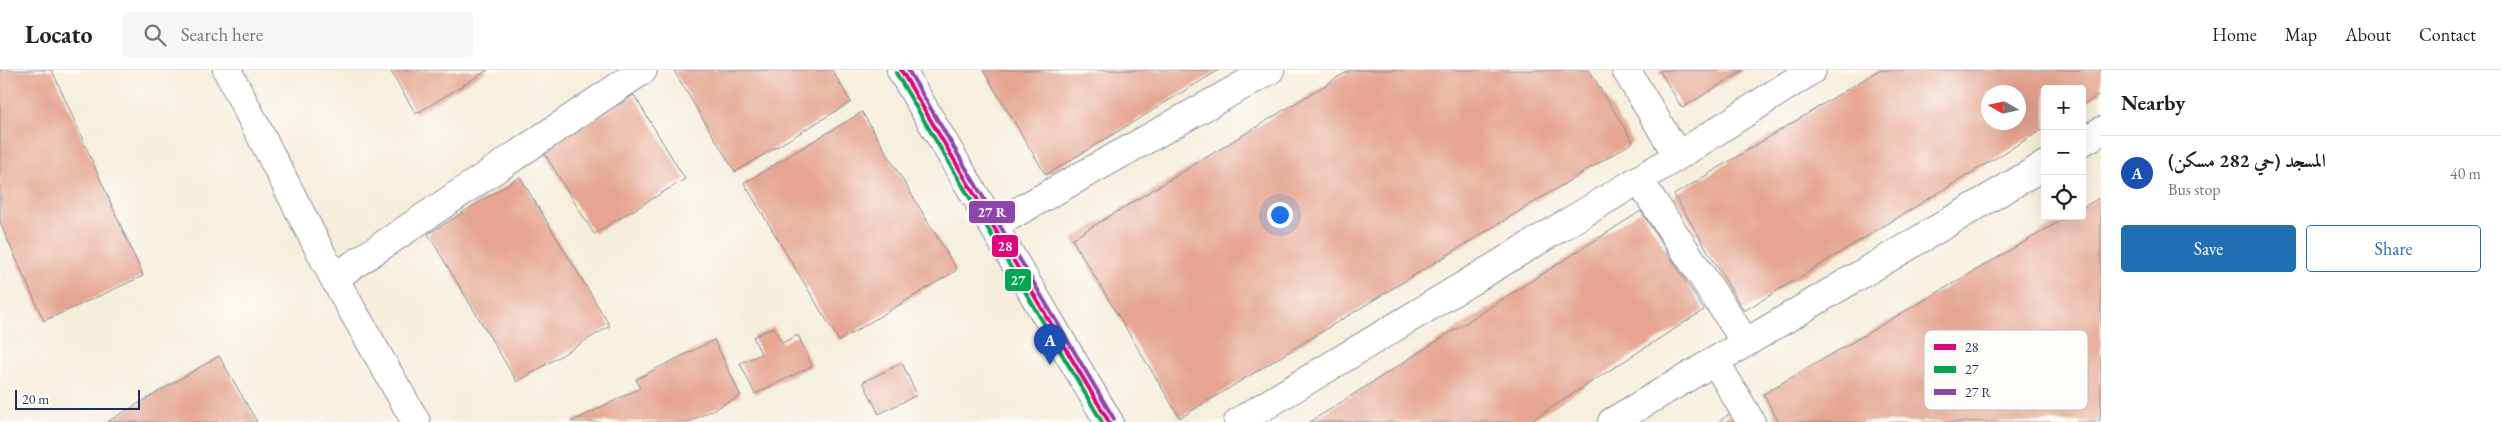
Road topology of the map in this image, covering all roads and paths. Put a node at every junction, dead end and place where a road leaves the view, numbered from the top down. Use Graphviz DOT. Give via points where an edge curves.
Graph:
graph roads {
  1 [pos="227,70"];
  2 [pos="901,70"];
  3 [pos="1270,70"];
  4 [pos="1626,70"];
  5 [pos="1812,70"];
  6 [pos="637,71"];
  7 [pos="2101,131"];
  8 [pos="2086,140"];
  9 [pos="1678,156"];
  10 [pos="2041,166"];
  11 [pos="1639,180"];
  12 [pos="994,225"];
  13 [pos="334,278"];
  14 [pos="1746,343"];
  15 [pos="1715,361"];
  16 [pos="416,422"];
  17 [pos="1109,422"];
  18 [pos="1238,422"];
  19 [pos="1612,422"];
  20 [pos="1751,422"];
  1 -- 13 [label="street"];
  2 -- 12 [label="street"];
  3 -- 12 [label="street"];
  4 -- 9 [label="street"];
  5 -- 9 [label="street"];
  6 -- 13 [label="street"];
  7 -- 8 [label="street"];
  9 -- 11 [label="street"];
  10 -- 14 [label="street"];
  11 -- 14 [label="street"];
  11 -- 18 [label="street"];
  12 -- 17 [label="street"];
  13 -- 16 [label="street"];
  14 -- 15 [label="street"];
  15 -- 19 [label="street"];
  15 -- 20 [label="street"];
}
